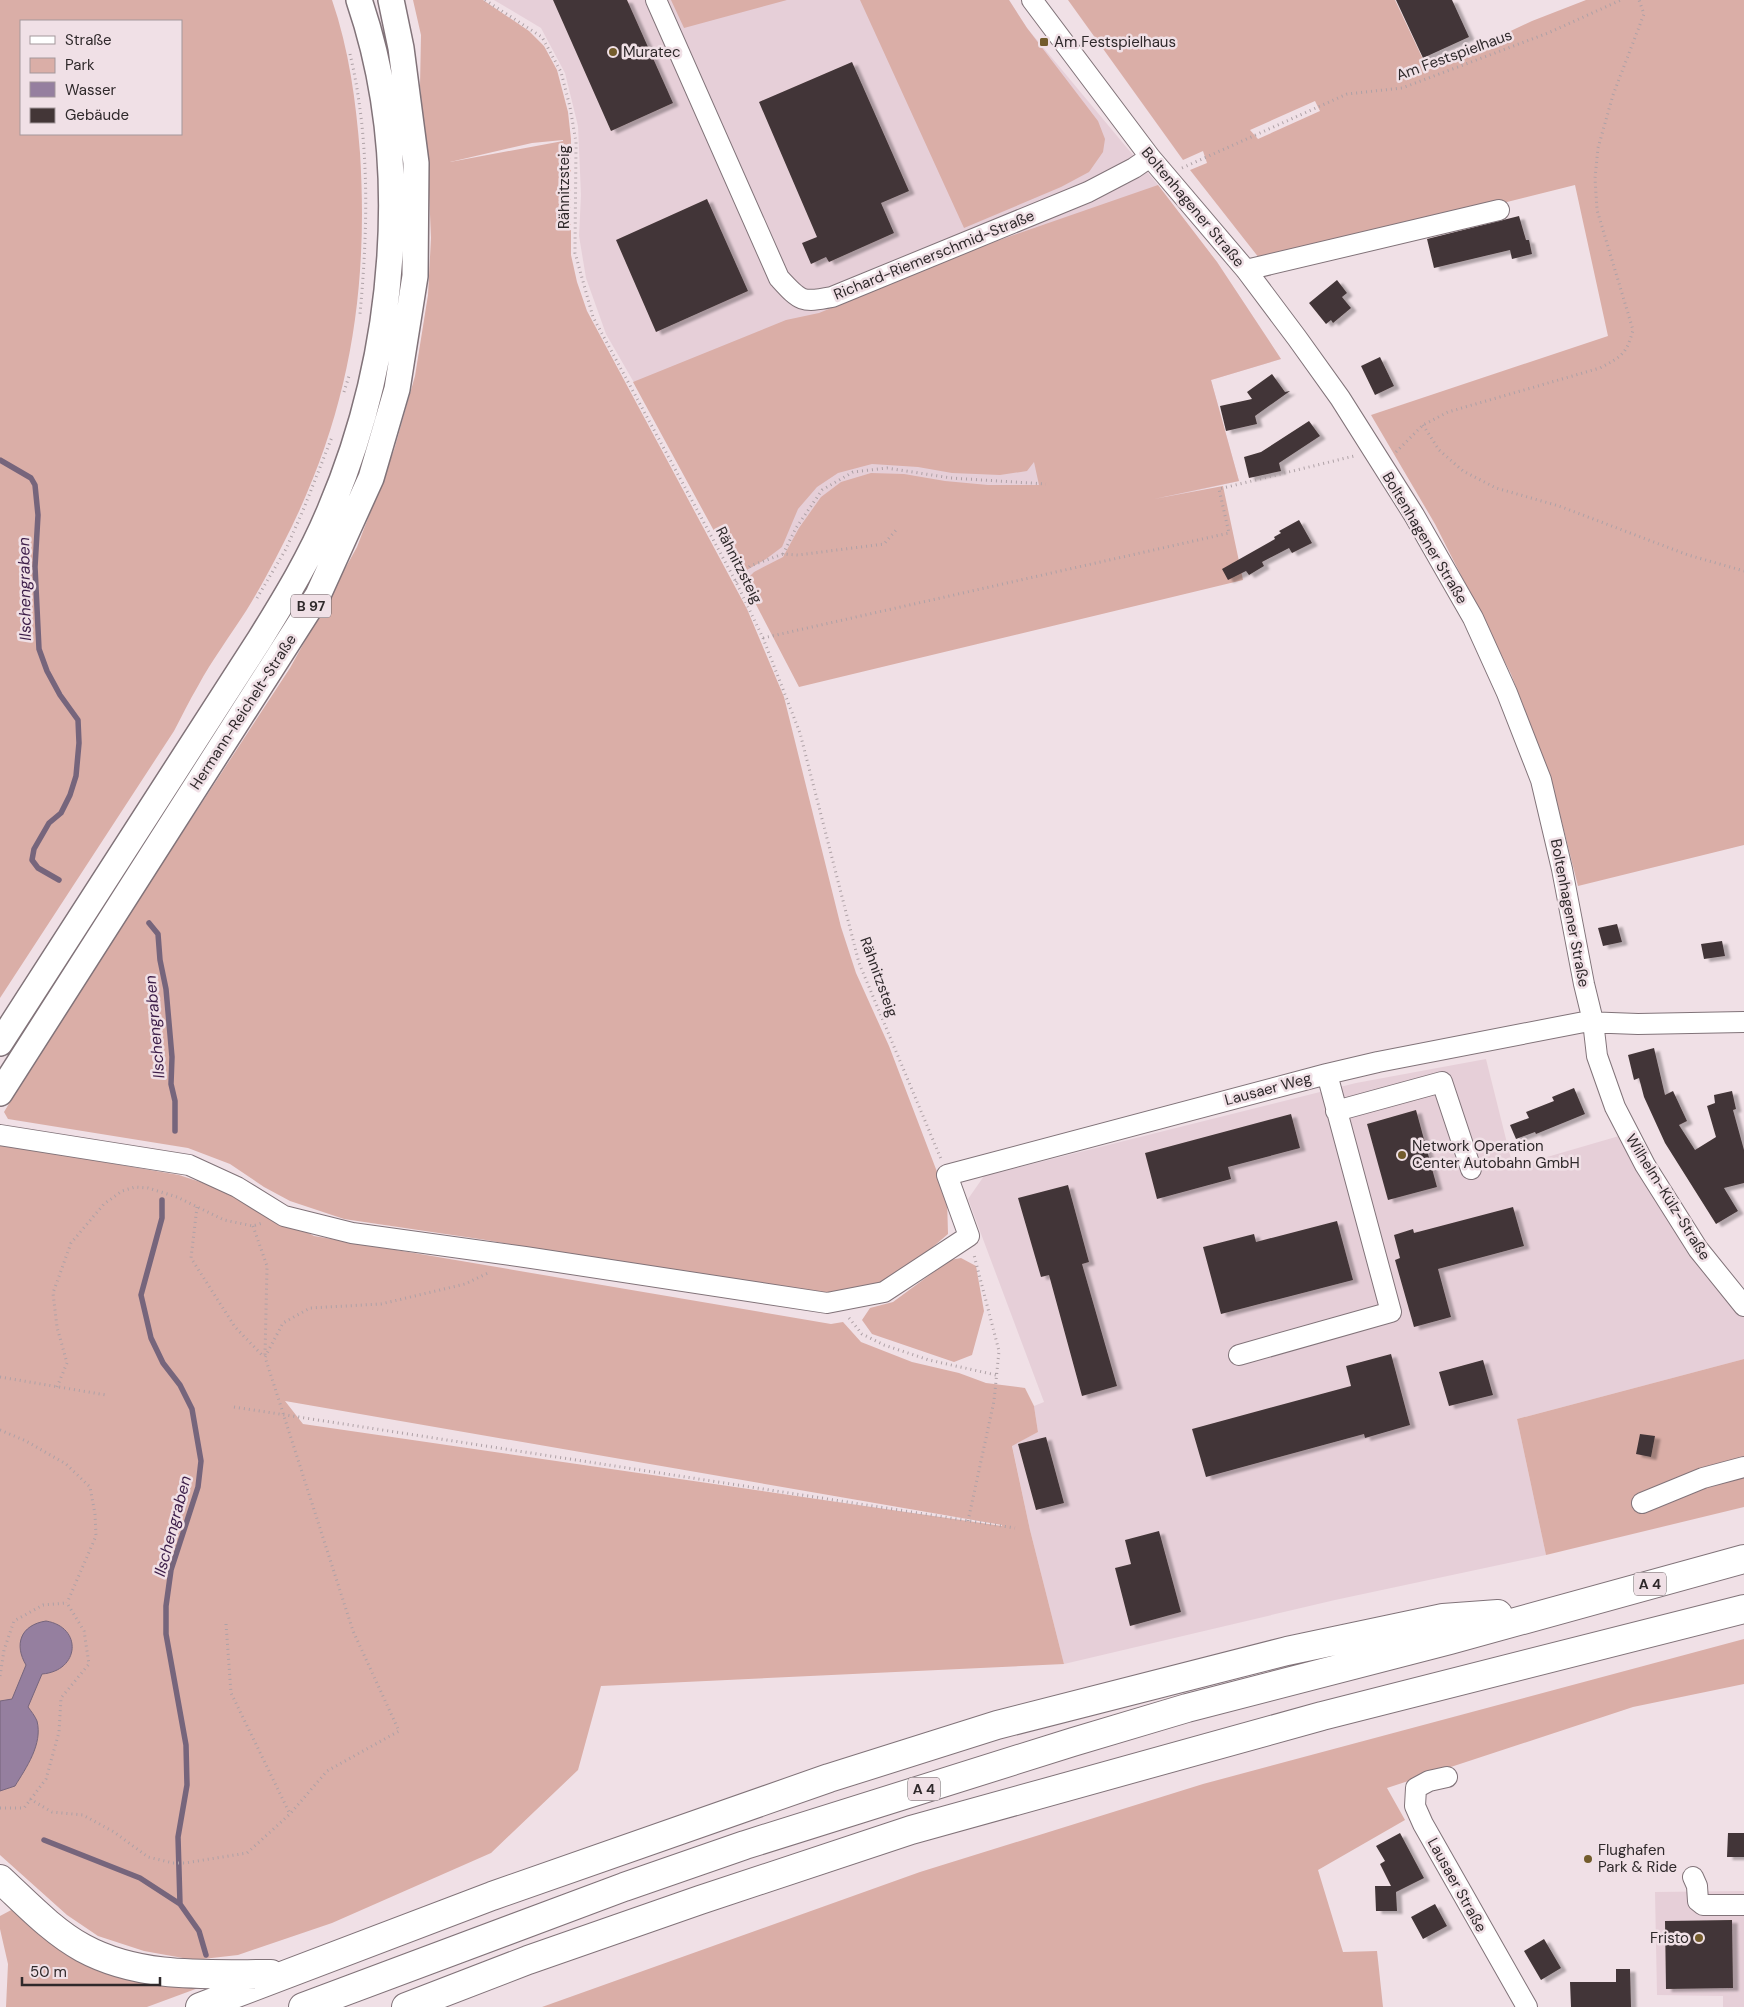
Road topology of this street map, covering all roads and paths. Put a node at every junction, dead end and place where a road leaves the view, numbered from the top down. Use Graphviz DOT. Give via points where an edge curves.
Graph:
graph roads {
  1 [pos="359,0"];
  2 [pos="391,0"];
  3 [pos="485,0"];
  4 [pos="656,0"];
  5 [pos="1032,0"];
  6 [pos="1621,0"];
  7 [pos="1639,0"];
  8 [pos="348,49"];
  9 [pos="1150,157"];
  10 [pos="1182,169"];
  11 [pos="1499,210"];
  12 [pos="1246,270"];
  13 [pos="360,319"];
  14 [pos="349,374"];
  15 [pos="344,393"];
  16 [pos="1423,425"];
  17 [pos="335,429"];
  18 [pos="1361,454"];
  19 [pos="1392,456"];
  20 [pos="1046,484"];
  21 [pos="896,530"];
  22 [pos="783,554"];
  23 [pos="1744,571"];
  24 [pos="736,582"];
  25 [pos="255,603"];
  26 [pos="763,638"];
  27 [pos="1593,1021"];
  28 [pos="1744,1022"];
  29 [pos="0,1043"];
  30 [pos="1326,1074"];
  31 [pos="0,1093"];
  32 [pos="1336,1111"];
  33 [pos="0,1135"];
  34 [pos="1471,1169"];
  35 [pos="947,1175"];
  36 [pos="197,1207"];
  37 [pos="969,1236"];
  38 [pos="491,1272"];
  39 [pos="840,1300"];
  40 [pos="1744,1306"];
  41 [pos="1239,1356"];
  42 [pos="264,1357"];
  43 [pos="996,1375"];
  44 [pos="0,1377"];
  45 [pos="57,1387"];
  46 [pos="106,1395"];
  47 [pos="234,1407"];
  48 [pos="283,1414"];
  49 [pos="0,1430"];
  50 [pos="1744,1467"];
  51 [pos="1642,1503"];
  52 [pos="968,1520"];
  53 [pos="1015,1528"];
  54 [pos="1744,1559"];
  55 [pos="67,1603"];
  56 [pos="1557,1609"];
  57 [pos="1744,1609"];
  58 [pos="226,1624"];
  59 [pos="0,1676"];
  60 [pos="1447,1777"];
  61 [pos="30,1799"];
  62 [pos="0,1808"];
  63 [pos="290,1814"];
  64 [pos="1693,1877"];
  65 [pos="0,1879"];
  66 [pos="1744,1905"];
  67 [pos="284,1974"];
  68 [pos="200,2007"];
  69 [pos="303,2007"];
  70 [pos="406,2007"];
  71 [pos="1527,2007"];
  1 -- 29 [label="main road, Hermann-Reichelt-Straße / B 97" via="375,55 385,113 391,221 381,335 363,417 346,468 296,581"];
  2 -- 31 [label="main road, Hermann-Reichelt-Straße / B 97" via="401,48 416,163 415,276 397,389 371,478 318,595"];
  3 -- 24 [label="path, Rähnitzsteig" via="542,37 561,72 576,142 575,253 593,317"];
  4 -- 9 [label="street, Richard-Riemerschmid-Straße" via="779,278 796,298 813,301 832,297 1088,192"];
  5 -- 9 [label="street, Boltenhagener Straße"];
  6 -- 10 [label="path, Am Festspielhaus" via="1548,33 1402,88 1347,94"];
  7 -- 16 [label="path" via="1644,14 1613,95 1598,148 1595,178 1597,210 1633,330 1628,347 1618,358 1600,368 1448,412"];
  8 -- 13 [label="path" via="360,108 366,206"];
  9 -- 12 [label="street, Boltenhagener Straße"];
  11 -- 12 [label="street"];
  12 -- 27 [label="street, Boltenhagener Straße" via="1340,398 1414,515 1473,618 1541,780"];
  14 -- 15 [label="path"];
  16 -- 19 [label="path"];
  16 -- 23 [label="path" via="1439,450 1463,471 1496,488 1559,506 1688,555"];
  17 -- 25 [label="path" via="293,533"];
  18 -- 26 [label="path" via="1219,489 1229,533"];
  20 -- 22 [label="path" via="951,478 887,468 853,472 822,490"];
  21 -- 22 [label="path" via="884,544"];
  22 -- 24 [label="path" via="750,566"];
  24 -- 26 [label="path, Rähnitzsteig"];
  26 -- 35 [label="path, Rähnitzsteig" via="800,733 859,963"];
  27 -- 28 [label="street" via="1638,1024"];
  27 -- 30 [label="street, Lausaer Weg"];
  27 -- 40 [label="street, Wilhelm-Külz-Straße" via="1597,1056 1630,1138 1698,1249"];
  30 -- 32 [label="street"];
  30 -- 35 [label="street, Lausaer Weg"];
  32 -- 34 [label="street" via="1442,1082"];
  32 -- 41 [label="street" via="1391,1312"];
  33 -- 39 [label="street" via="189,1165 237,1187 284,1216 352,1233 827,1303"];
  35 -- 37 [label="street"];
  36 -- 42 [label="path" via="192,1258 235,1326"];
  36 -- 42 [label="path" via="224,1220 253,1226 267,1266"];
  36 -- 45 [label="path" via="177,1197 135,1187 122,1191 104,1204 71,1243 53,1293 57,1327 67,1363"];
  37 -- 39 [label="street" via="884,1292"];
  37 -- 43 [label="path" via="999,1351"];
  38 -- 42 [label="path" via="465,1284 381,1304 310,1308 283,1323"];
  39 -- 43 [label="path" via="843,1311 862,1334 884,1345 928,1360"];
  42 -- 48 [label="path"];
  43 -- 52 [label="path" via="994,1401"];
  44 -- 45 [label="path"];
  45 -- 46 [label="path"];
  47 -- 48 [label="path"];
  48 -- 52 [label="path"];
  48 -- 63 [label="path" via="353,1630 399,1731 327,1771"];
  49 -- 55 [label="path" via="66,1464 90,1487 96,1536"];
  50 -- 51 [label="street" via="1702,1478"];
  52 -- 53 [label="path"];
  54 -- 56 [label="highway, A 4"];
  55 -- 59 [label="path" via="43,1605 14,1621 4,1650"];
  55 -- 61 [label="path" via="84,1631 89,1664 61,1698 59,1732 46,1779"];
  56 -- 67 [label="highway" via="1443,1618 1287,1651 997,1725 829,1778 613,1853"];
  56 -- 69 [label="highway, A 4" via="1168,1714 745,1845"];
  57 -- 70 [label="highway, A 4" via="1322,1716 911,1830 528,1960"];
  58 -- 63 [label="path" via="231,1693"];
  60 -- 71 [label="street, Lausaer Straße" via="1416,1788 1415,1806"];
  61 -- 62 [label="path" via="24,1808"];
  61 -- 63 [label="path" via="52,1812 83,1815 114,1832 148,1857 173,1863 247,1853"];
  64 -- 66 [label="street" via="1698,1901 1703,1905"];
  65 -- 67 [label="highway" via="66,1937 83,1948 125,1965 168,1973"];
  67 -- 68 [label="highway"];
}
